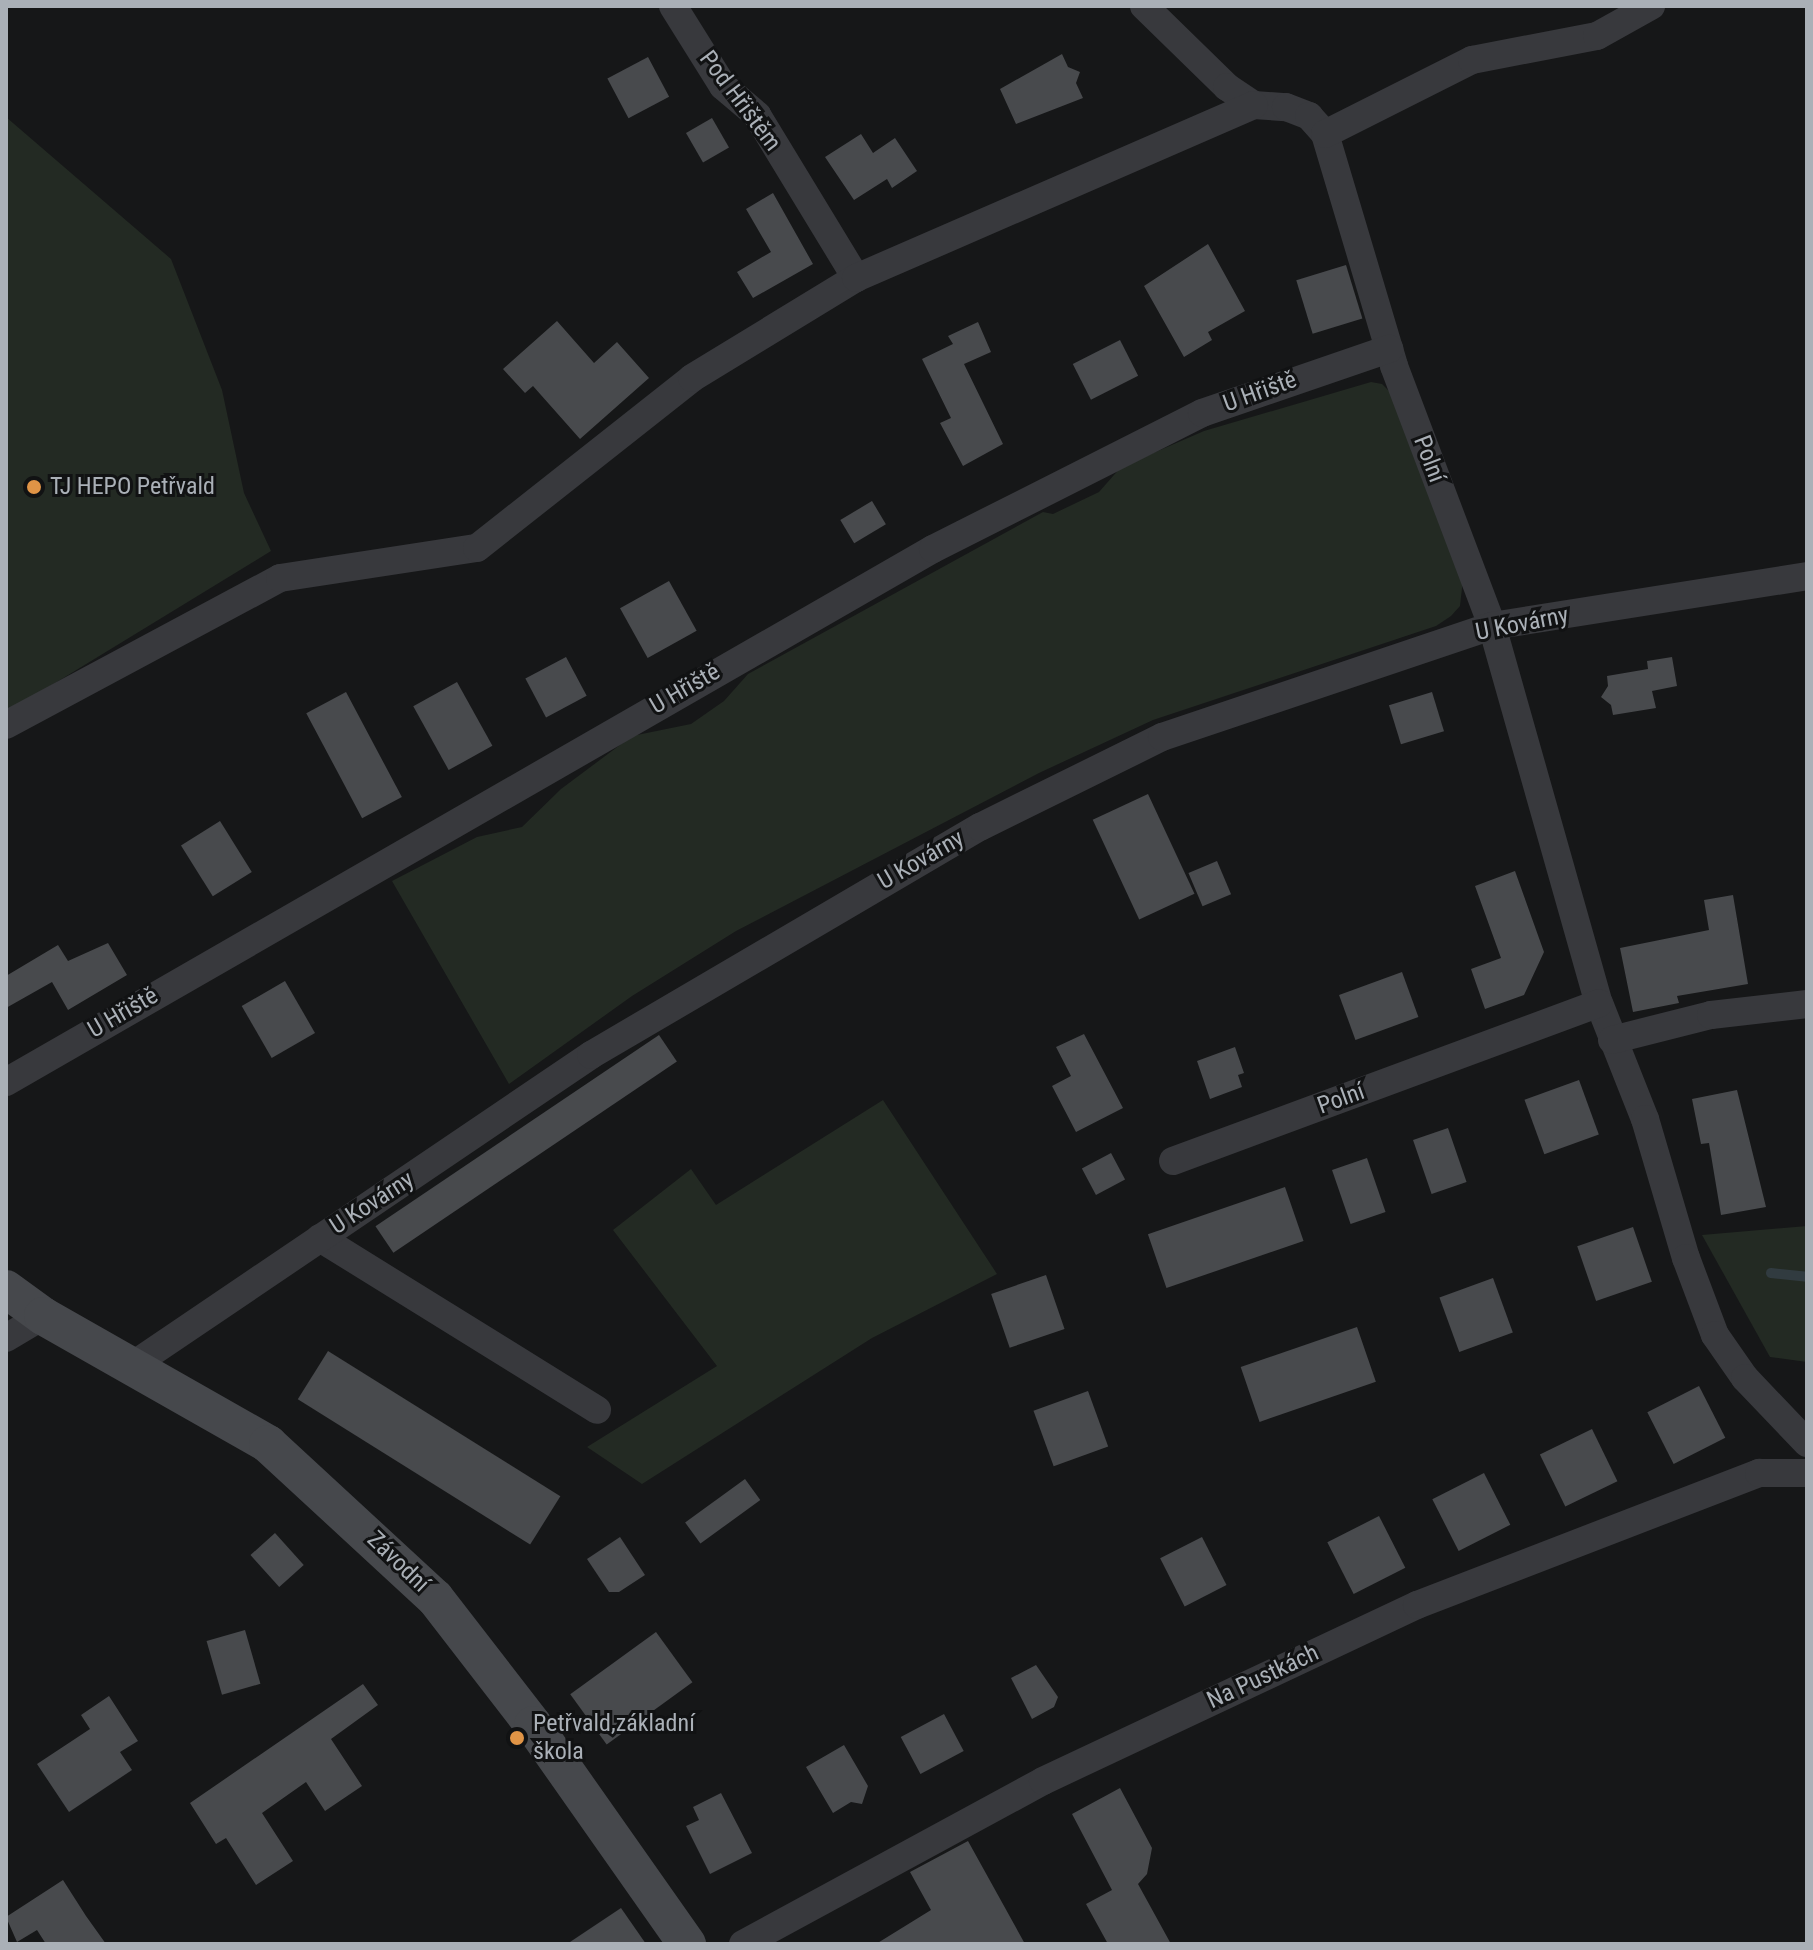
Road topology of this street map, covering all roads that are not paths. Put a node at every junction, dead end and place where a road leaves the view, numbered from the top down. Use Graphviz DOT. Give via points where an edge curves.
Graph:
graph roads {
  1 [pos="673,6"];
  2 [pos="1144,6"];
  3 [pos="1651,6"];
  4 [pos="1254,105"];
  5 [pos="1325,134"];
  6 [pos="856,278"];
  7 [pos="1389,349"];
  8 [pos="1807,576"];
  9 [pos="1492,626"];
  10 [pos="6,725"];
  11 [pos="1599,1003"];
  12 [pos="1807,1004"];
  13 [pos="1612,1040"];
  14 [pos="6,1082"];
  15 [pos="1173,1161"];
  16 [pos="320,1238"];
  17 [pos="6,1289"];
  18 [pos="43,1316"];
  19 [pos="6,1338"];
  20 [pos="133,1365"];
  21 [pos="597,1410"];
  22 [pos="1799,1437"];
  23 [pos="1759,1473"];
  24 [pos="1807,1473"];
  25 [pos="687,1944"];
  26 [pos="743,1944"];
  1 -- 6 [label="street, Pod Hřištěm" via="723,86 757,115"];
  2 -- 4 [label="street" via="1195,61"];
  3 -- 5 [label="street" via="1597,36 1472,60"];
  4 -- 5 [label="street" via="1286,107 1309,116"];
  4 -- 6 [label="street"];
  5 -- 7 [label="street, Polní"];
  6 -- 10 [label="street" via="692,378 477,548 280,578"];
  7 -- 9 [label="street, Polní"];
  7 -- 14 [label="street, U Hřiště" via="1202,413 933,549"];
  8 -- 9 [label="street, U Kovárny"];
  9 -- 11 [label="street, Polní"];
  9 -- 16 [label="street, U Kovárny" via="1162,737 980,827 682,1000"];
  11 -- 13 [label="street, Polní"];
  11 -- 15 [label="street, Polní"];
  12 -- 13 [label="street" via="1711,1015"];
  13 -- 22 [label="street, Polní" via="1645,1119 1715,1335"];
  16 -- 20 [label="street, U Kovárny"];
  16 -- 21 [label="street"];
  17 -- 18 [label="street, Závodní"];
  18 -- 19 [label="street"];
  18 -- 20 [label="street, Závodní"];
  20 -- 25 [label="street, Závodní" via="268,1444 435,1598 533,1725"];
  22 -- 23 [label="street, Polní"];
  23 -- 24 [label="street, Na Pustkách"];
  23 -- 26 [label="street, Na Pustkách" via="1417,1605 1043,1781"];
}
